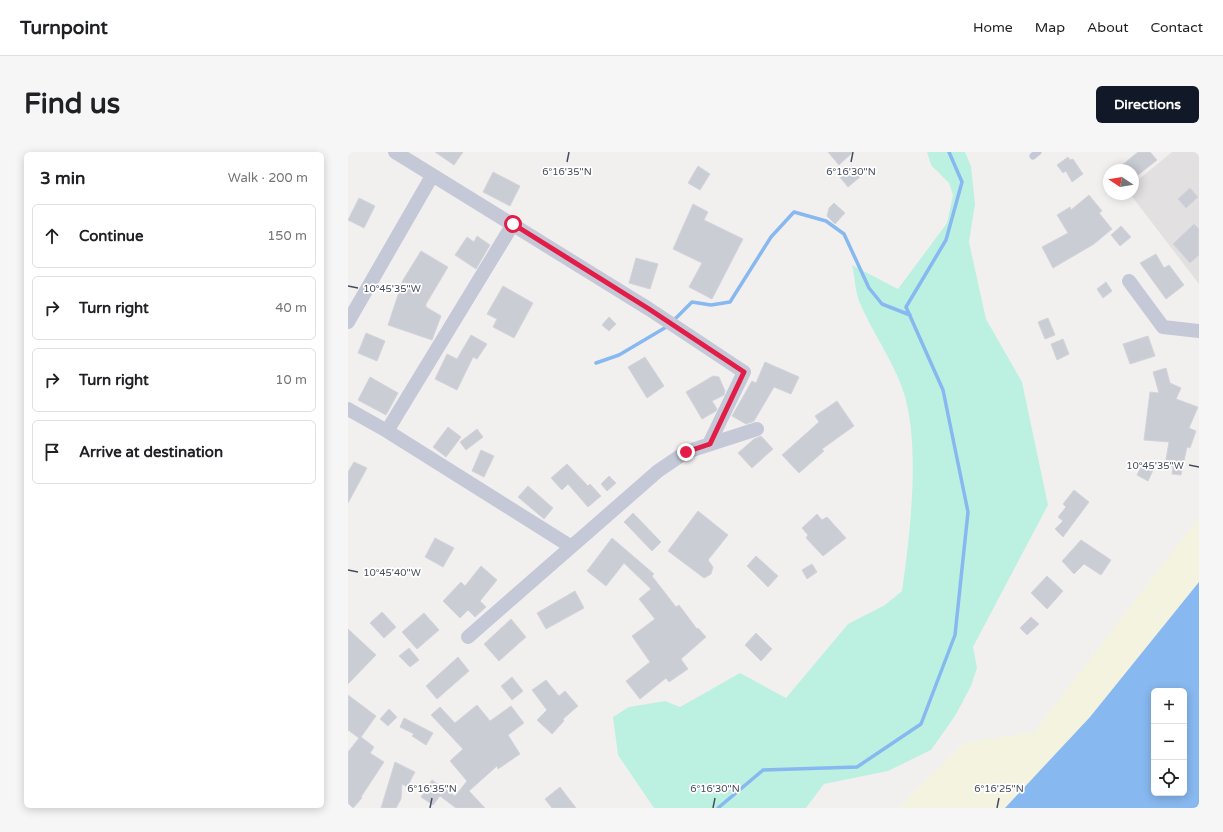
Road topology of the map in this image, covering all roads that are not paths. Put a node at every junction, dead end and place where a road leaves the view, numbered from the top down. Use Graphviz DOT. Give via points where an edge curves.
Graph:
graph roads {
  1 [pos="395,152"];
  2 [pos="432,176"];
  3 [pos="513,224"];
  4 [pos="1129,281"];
  5 [pos="348,322"];
  6 [pos="1199,331"];
  7 [pos="348,409"];
  8 [pos="757,429"];
  9 [pos="388,431"];
  10 [pos="710,444"];
  11 [pos="570,546"];
  12 [pos="468,637"];
  1 -- 2 [label="street"];
  2 -- 3 [label="street"];
  2 -- 5 [label="street"];
  3 -- 9 [label="street"];
  3 -- 10 [label="street" via="744,372"];
  4 -- 6 [label="street" via="1163,327"];
  7 -- 9 [label="street"];
  8 -- 10 [label="street"];
  9 -- 11 [label="street"];
  10 -- 11 [label="street" via="686,452 658,471"];
  11 -- 12 [label="street"];
}
